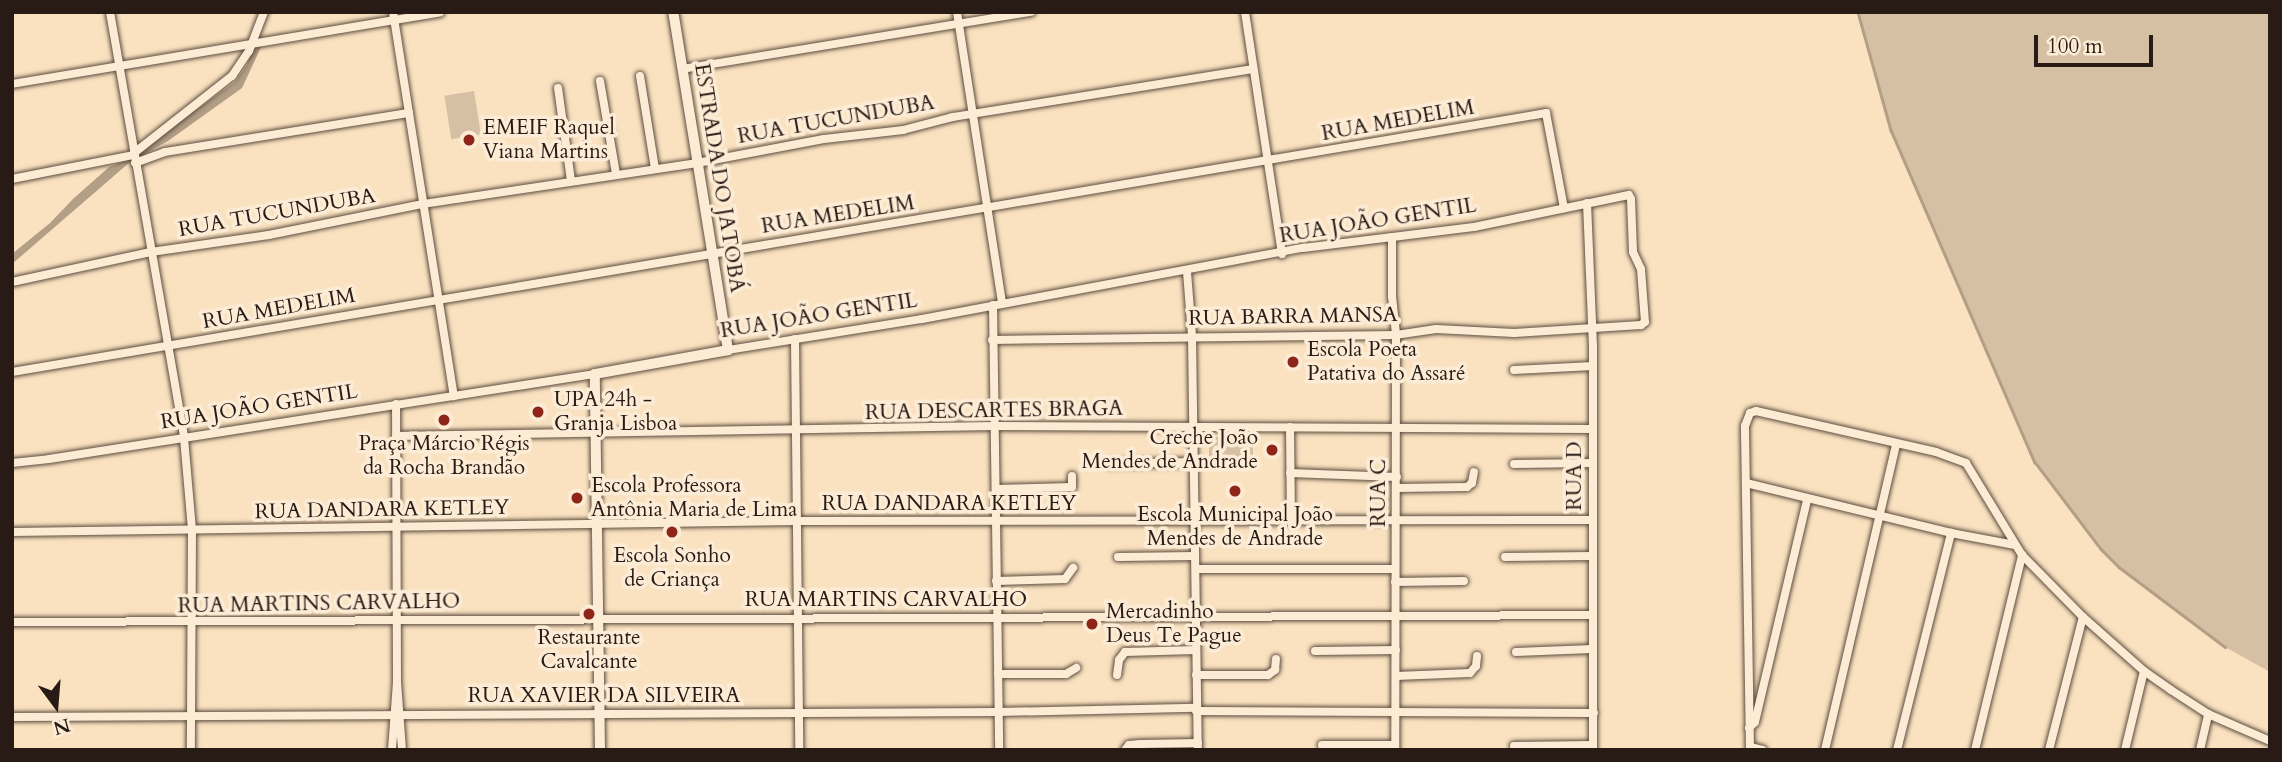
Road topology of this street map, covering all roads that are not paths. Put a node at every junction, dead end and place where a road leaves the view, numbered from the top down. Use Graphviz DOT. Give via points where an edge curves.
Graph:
graph roads {
  1 [pos="110,12"];
  2 [pos="264,12"];
  3 [pos="440,12"];
  4 [pos="673,12"];
  5 [pos="957,12"];
  6 [pos="1031,12"];
  7 [pos="1245,12"];
  8 [pos="394,16"];
  9 [pos="959,25"];
  10 [pos="251,44"];
  11 [pos="118,66"];
  12 [pos="682,69"];
  13 [pos="1252,69"];
  14 [pos="640,76"];
  15 [pos="600,81"];
  16 [pos="12,84"];
  17 [pos="558,88"];
  18 [pos="409,113"];
  19 [pos="973,115"];
  20 [pos="134,157"];
  21 [pos="1267,162"];
  22 [pos="697,163"];
  23 [pos="655,169"];
  24 [pos="616,174"];
  25 [pos="12,179"];
  26 [pos="571,180"];
  27 [pos="1629,195"];
  28 [pos="1587,203"];
  29 [pos="424,204"];
  30 [pos="989,208"];
  31 [pos="1564,208"];
  32 [pos="1392,237"];
  33 [pos="152,252"];
  34 [pos="712,254"];
  35 [pos="1282,254"];
  36 [pos="1187,272"];
  37 [pos="12,282"];
  38 [pos="439,299"];
  39 [pos="997,305"];
  40 [pos="1592,329"];
  41 [pos="1396,335"];
  42 [pos="1192,336"];
  43 [pos="795,339"];
  44 [pos="992,340"];
  45 [pos="168,346"];
  46 [pos="728,350"];
  47 [pos="1593,366"];
  48 [pos="1514,370"];
  49 [pos="12,372"];
  50 [pos="595,374"];
  51 [pos="454,396"];
  52 [pos="396,404"];
  53 [pos="995,426"];
  54 [pos="1193,427"];
  55 [pos="1290,427"];
  56 [pos="1396,428"];
  57 [pos="1592,429"];
  58 [pos="597,432"];
  59 [pos="797,432"];
  60 [pos="396,436"];
  61 [pos="184,438"];
  62 [pos="1896,445"];
  63 [pos="1194,462"];
  64 [pos="12,463"];
  65 [pos="1592,463"];
  66 [pos="1110,464"];
  67 [pos="1514,464"];
  68 [pos="1474,472"];
  69 [pos="1290,473"];
  70 [pos="1072,476"];
  71 [pos="1397,477"];
  72 [pos="1746,483"];
  73 [pos="1397,488"];
  74 [pos="996,489"];
  75 [pos="1807,500"];
  76 [pos="1881,516"];
  77 [pos="1592,520"];
  78 [pos="1195,521"];
  79 [pos="797,522"];
  80 [pos="1291,522"];
  81 [pos="1397,522"];
  82 [pos="996,523"];
  83 [pos="599,524"];
  84 [pos="397,528"];
  85 [pos="192,529"];
  86 [pos="12,532"];
  87 [pos="1951,533"];
  88 [pos="2015,545"];
  89 [pos="2022,555"];
  90 [pos="1195,556"];
  91 [pos="1505,556"];
  92 [pos="1592,556"];
  93 [pos="1118,557"];
  94 [pos="1073,568"];
  95 [pos="1196,569"];
  96 [pos="1395,569"];
  97 [pos="996,581"];
  98 [pos="1464,581"];
  99 [pos="1395,582"];
  100 [pos="1195,615"];
  101 [pos="1592,615"];
  102 [pos="1395,617"];
  103 [pos="2083,617"];
  104 [pos="598,618"];
  105 [pos="797,618"];
  106 [pos="996,618"];
  107 [pos="396,621"];
  108 [pos="12,622"];
  109 [pos="191,623"];
  110 [pos="1592,649"];
  111 [pos="1196,650"];
  112 [pos="1396,650"];
  113 [pos="1315,651"];
  114 [pos="1516,652"];
  115 [pos="1477,656"];
  116 [pos="1276,659"];
  117 [pos="1076,668"];
  118 [pos="2144,671"];
  119 [pos="998,674"];
  120 [pos="1117,675"];
  121 [pos="1196,676"];
  122 [pos="1396,676"];
  123 [pos="1196,709"];
  124 [pos="799,712"];
  125 [pos="998,712"];
  126 [pos="1396,712"];
  127 [pos="1594,713"];
  128 [pos="600,714"];
  129 [pos="2208,714"];
  130 [pos="397,715"];
  131 [pos="12,717"];
  132 [pos="190,717"];
  133 [pos="1749,728"];
  134 [pos="2270,741"];
  135 [pos="1322,745"];
  136 [pos="1514,746"];
  137 [pos="1198,747"];
  138 [pos="1395,747"];
  139 [pos="1593,747"];
  140 [pos="1750,748"];
  141 [pos="191,750"];
  142 [pos="392,750"];
  143 [pos="402,750"];
  144 [pos="600,750"];
  145 [pos="799,750"];
  146 [pos="999,750"];
  147 [pos="1125,750"];
  148 [pos="1763,750"];
  149 [pos="1825,750"];
  150 [pos="1897,750"];
  151 [pos="1975,750"];
  152 [pos="2049,750"];
  153 [pos="2125,750"];
  154 [pos="2200,750"];
  1 -- 11 [label="street"];
  2 -- 10 [label="street"];
  3 -- 8 [label="street"];
  4 -- 12 [label="street, ESTRADA DO JATOBÁ"];
  5 -- 9 [label="street"];
  6 -- 9 [label="street"];
  7 -- 13 [label="street"];
  8 -- 10 [label="street"];
  8 -- 18 [label="street"];
  9 -- 12 [label="street"];
  9 -- 19 [label="street"];
  10 -- 11 [label="street"];
  10 -- 20 [label="street" via="223,84"];
  11 -- 16 [label="street"];
  11 -- 20 [label="street"];
  12 -- 22 [label="street, ESTRADA DO JATOBÁ"];
  13 -- 19 [label="street, RUA TUCUNDUBA"];
  13 -- 21 [label="street"];
  14 -- 23 [label="street"];
  15 -- 24 [label="street"];
  17 -- 26 [label="street"];
  18 -- 20 [label="street"];
  18 -- 29 [label="street"];
  19 -- 22 [label="street, RUA TUCUNDUBA"];
  19 -- 30 [label="street"];
  20 -- 25 [label="street"];
  20 -- 33 [label="street"];
  21 -- 30 [label="street, RUA MEDELIM"];
  21 -- 31 [label="street, RUA MEDELIM" via="1546,113"];
  21 -- 35 [label="street"];
  22 -- 23 [label="street, RUA TUCUNDUBA"];
  22 -- 34 [label="street, ESTRADA DO JATOBÁ"];
  23 -- 24 [label="street, RUA TUCUNDUBA"];
  24 -- 26 [label="street, RUA TUCUNDUBA"];
  26 -- 29 [label="street, RUA TUCUNDUBA"];
  27 -- 28 [label="street, RUA JOÃO GENTIL"];
  27 -- 40 [label="street, RUA BARRA MANSA" via="1645,322"];
  28 -- 31 [label="street, RUA JOÃO GENTIL"];
  28 -- 40 [label="street, RUA D"];
  29 -- 33 [label="street, RUA TUCUNDUBA" via="269,235"];
  29 -- 38 [label="street"];
  30 -- 34 [label="street, RUA MEDELIM"];
  30 -- 39 [label="street"];
  31 -- 32 [label="street, RUA JOÃO GENTIL" via="1474,227"];
  32 -- 35 [label="street, RUA JOÃO GENTIL"];
  32 -- 41 [label="street, RUA C"];
  33 -- 37 [label="street, RUA TUCUNDUBA"];
  33 -- 45 [label="street"];
  34 -- 38 [label="street, RUA MEDELIM"];
  34 -- 46 [label="street, ESTRADA DO JATOBÁ"];
  35 -- 36 [label="street, RUA JOÃO GENTIL"];
  36 -- 39 [label="street, RUA JOÃO GENTIL"];
  36 -- 42 [label="street"];
  38 -- 45 [label="street, RUA MEDELIM"];
  38 -- 51 [label="street"];
  39 -- 43 [label="street, RUA JOÃO GENTIL"];
  39 -- 44 [label="street"];
  40 -- 41 [label="street, RUA BARRA MANSA" via="1514,333 1436,329"];
  40 -- 47 [label="street, RUA D"];
  41 -- 42 [label="street, RUA BARRA MANSA"];
  41 -- 56 [label="street, RUA C"];
  42 -- 44 [label="street, RUA BARRA MANSA"];
  42 -- 54 [label="street"];
  43 -- 46 [label="street, RUA JOÃO GENTIL"];
  43 -- 59 [label="street"];
  44 -- 53 [label="street"];
  45 -- 49 [label="street, RUA MEDELIM"];
  45 -- 61 [label="street"];
  46 -- 50 [label="street, RUA JOÃO GENTIL"];
  47 -- 48 [label="street"];
  47 -- 57 [label="street, RUA D"];
  50 -- 51 [label="street, RUA JOÃO GENTIL"];
  50 -- 58 [label="street"];
  51 -- 52 [label="street, RUA JOÃO GENTIL"];
  52 -- 60 [label="street"];
  52 -- 61 [label="street, RUA JOÃO GENTIL"];
  53 -- 54 [label="street, RUA DESCARTES BRAGA"];
  53 -- 59 [label="street, RUA DESCARTES BRAGA"];
  53 -- 74 [label="street"];
  54 -- 55 [label="street, RUA DESCARTES BRAGA"];
  54 -- 63 [label="street"];
  55 -- 56 [label="street, RUA DESCARTES BRAGA"];
  55 -- 69 [label="street"];
  56 -- 57 [label="street, RUA DESCARTES BRAGA"];
  56 -- 71 [label="street, RUA C"];
  57 -- 65 [label="street, RUA D"];
  58 -- 59 [label="street, RUA DESCARTES BRAGA"];
  58 -- 60 [label="street, RUA DESCARTES BRAGA"];
  58 -- 83 [label="street"];
  59 -- 79 [label="street"];
  60 -- 84 [label="street"];
  61 -- 64 [label="street, RUA JOÃO GENTIL"];
  61 -- 85 [label="street"];
  62 -- 72 [label="street" via="1756,411 1750,413 1745,426"];
  62 -- 76 [label="street"];
  62 -- 88 [label="street" via="1966,463"];
  63 -- 66 [label="street"];
  63 -- 78 [label="street"];
  65 -- 67 [label="street"];
  65 -- 77 [label="street, RUA D"];
  68 -- 73 [label="street" via="1467,487"];
  69 -- 71 [label="street"];
  69 -- 80 [label="street"];
  70 -- 74 [label="street" via="1072,487"];
  71 -- 73 [label="street, RUA C"];
  72 -- 75 [label="street"];
  72 -- 133 [label="street"];
  73 -- 81 [label="street, RUA C"];
  74 -- 82 [label="street"];
  75 -- 76 [label="street"];
  75 -- 133 [label="street" via="1755,722"];
  76 -- 87 [label="street"];
  76 -- 149 [label="street"];
  77 -- 81 [label="street, RUA DANDARA KETLEY"];
  77 -- 92 [label="street, RUA D"];
  78 -- 80 [label="street, RUA DANDARA KETLEY"];
  78 -- 82 [label="street, RUA DANDARA KETLEY"];
  78 -- 90 [label="street"];
  79 -- 82 [label="street, RUA DANDARA KETLEY"];
  79 -- 83 [label="street, RUA DANDARA KETLEY"];
  79 -- 105 [label="street"];
  80 -- 81 [label="street, RUA DANDARA KETLEY"];
  81 -- 96 [label="street, RUA C"];
  82 -- 97 [label="street"];
  83 -- 84 [label="street, RUA DANDARA KETLEY"];
  83 -- 104 [label="street"];
  84 -- 85 [label="street, RUA DANDARA KETLEY"];
  84 -- 107 [label="street"];
  85 -- 86 [label="street, RUA DANDARA KETLEY"];
  85 -- 109 [label="street"];
  87 -- 88 [label="street"];
  87 -- 150 [label="street"];
  88 -- 89 [label="street"];
  89 -- 103 [label="street"];
  89 -- 151 [label="street"];
  90 -- 93 [label="street"];
  90 -- 95 [label="street"];
  91 -- 92 [label="street"];
  92 -- 101 [label="street, RUA D"];
  94 -- 97 [label="street" via="1065,579"];
  95 -- 96 [label="street"];
  95 -- 100 [label="street"];
  96 -- 99 [label="street, RUA C"];
  97 -- 106 [label="street"];
  98 -- 99 [label="street"];
  99 -- 102 [label="street, RUA C"];
  100 -- 102 [label="street, RUA MARTINS CARVALHO"];
  100 -- 106 [label="street, RUA MARTINS CARVALHO"];
  100 -- 111 [label="street"];
  101 -- 102 [label="street, RUA MARTINS CARVALHO"];
  101 -- 110 [label="street, RUA D"];
  102 -- 112 [label="street, RUA C"];
  103 -- 118 [label="street"];
  103 -- 152 [label="street"];
  104 -- 105 [label="street, RUA MARTINS CARVALHO"];
  104 -- 107 [label="street, RUA MARTINS CARVALHO"];
  104 -- 128 [label="street"];
  105 -- 106 [label="street, RUA MARTINS CARVALHO"];
  105 -- 124 [label="street"];
  106 -- 119 [label="street"];
  107 -- 109 [label="street, RUA MARTINS CARVALHO"];
  107 -- 130 [label="street"];
  108 -- 109 [label="street, RUA MARTINS CARVALHO"];
  109 -- 132 [label="street"];
  110 -- 114 [label="street"];
  110 -- 127 [label="street, RUA D"];
  111 -- 120 [label="street" via="1122,655"];
  111 -- 121 [label="street"];
  112 -- 113 [label="street"];
  112 -- 122 [label="street, RUA C"];
  115 -- 122 [label="street" via="1470,673"];
  116 -- 121 [label="street" via="1275,670 1268,674"];
  117 -- 119 [label="street" via="1066,674"];
  118 -- 129 [label="street"];
  118 -- 153 [label="street"];
  119 -- 125 [label="street"];
  121 -- 123 [label="street"];
  122 -- 126 [label="street, RUA C"];
  123 -- 125 [label="street, RUA XAVIER DA SILVEIRA"];
  123 -- 126 [label="street, RUA XAVIER DA SILVEIRA"];
  123 -- 137 [label="street"];
  124 -- 125 [label="street, RUA XAVIER DA SILVEIRA"];
  124 -- 128 [label="street, RUA XAVIER DA SILVEIRA"];
  124 -- 145 [label="street"];
  125 -- 146 [label="street"];
  126 -- 127 [label="street, RUA XAVIER DA SILVEIRA"];
  126 -- 138 [label="street, RUA C"];
  127 -- 139 [label="street, RUA D"];
  128 -- 130 [label="street, RUA XAVIER DA SILVEIRA"];
  128 -- 144 [label="street"];
  129 -- 134 [label="street"];
  129 -- 154 [label="street"];
  130 -- 132 [label="street, RUA XAVIER DA SILVEIRA"];
  130 -- 142 [label="street"];
  130 -- 143 [label="street"];
  131 -- 132 [label="street, RUA XAVIER DA SILVEIRA"];
  132 -- 141 [label="street"];
  133 -- 140 [label="street"];
  135 -- 138 [label="street"];
  136 -- 139 [label="street"];
  137 -- 147 [label="street" via="1140,744"];
  140 -- 148 [label="street"];
}
